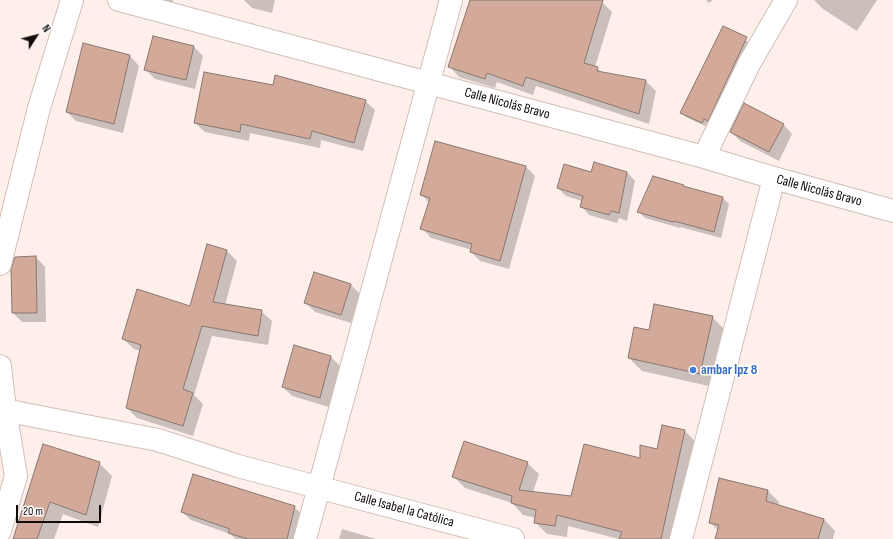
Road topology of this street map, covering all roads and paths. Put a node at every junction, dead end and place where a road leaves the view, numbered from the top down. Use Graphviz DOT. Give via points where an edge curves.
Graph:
graph roads {
  1 [pos="72,0"];
  2 [pos="119,0"];
  3 [pos="451,0"];
  4 [pos="786,0"];
  5 [pos="428,83"];
  6 [pos="704,157"];
  7 [pos="774,178"];
  8 [pos="892,209"];
  9 [pos="0,264"];
  10 [pos="0,366"];
  11 [pos="5,410"];
  12 [pos="319,487"];
  13 [pos="0,531"];
  14 [pos="305,539"];
  15 [pos="513,539"];
  16 [pos="681,539"];
  1 -- 9 [label="street" via="39,108"];
  2 -- 5 [label="street, Calle Nicolás Bravo"];
  3 -- 5 [label="street"];
  4 -- 6 [label="street" via="749,64"];
  5 -- 6 [label="street, Calle Nicolás Bravo"];
  5 -- 12 [label="street"];
  6 -- 7 [label="street, Calle Nicolás Bravo"];
  7 -- 8 [label="street, Calle Nicolás Bravo"];
  7 -- 16 [label="street"];
  10 -- 11 [label="street"];
  11 -- 12 [label="street, Calle Isabel la Católica" via="158,440 238,466"];
  11 -- 13 [label="street" via="16,476"];
  12 -- 14 [label="street"];
  12 -- 15 [label="street, Calle Isabel la Católica"];
}
